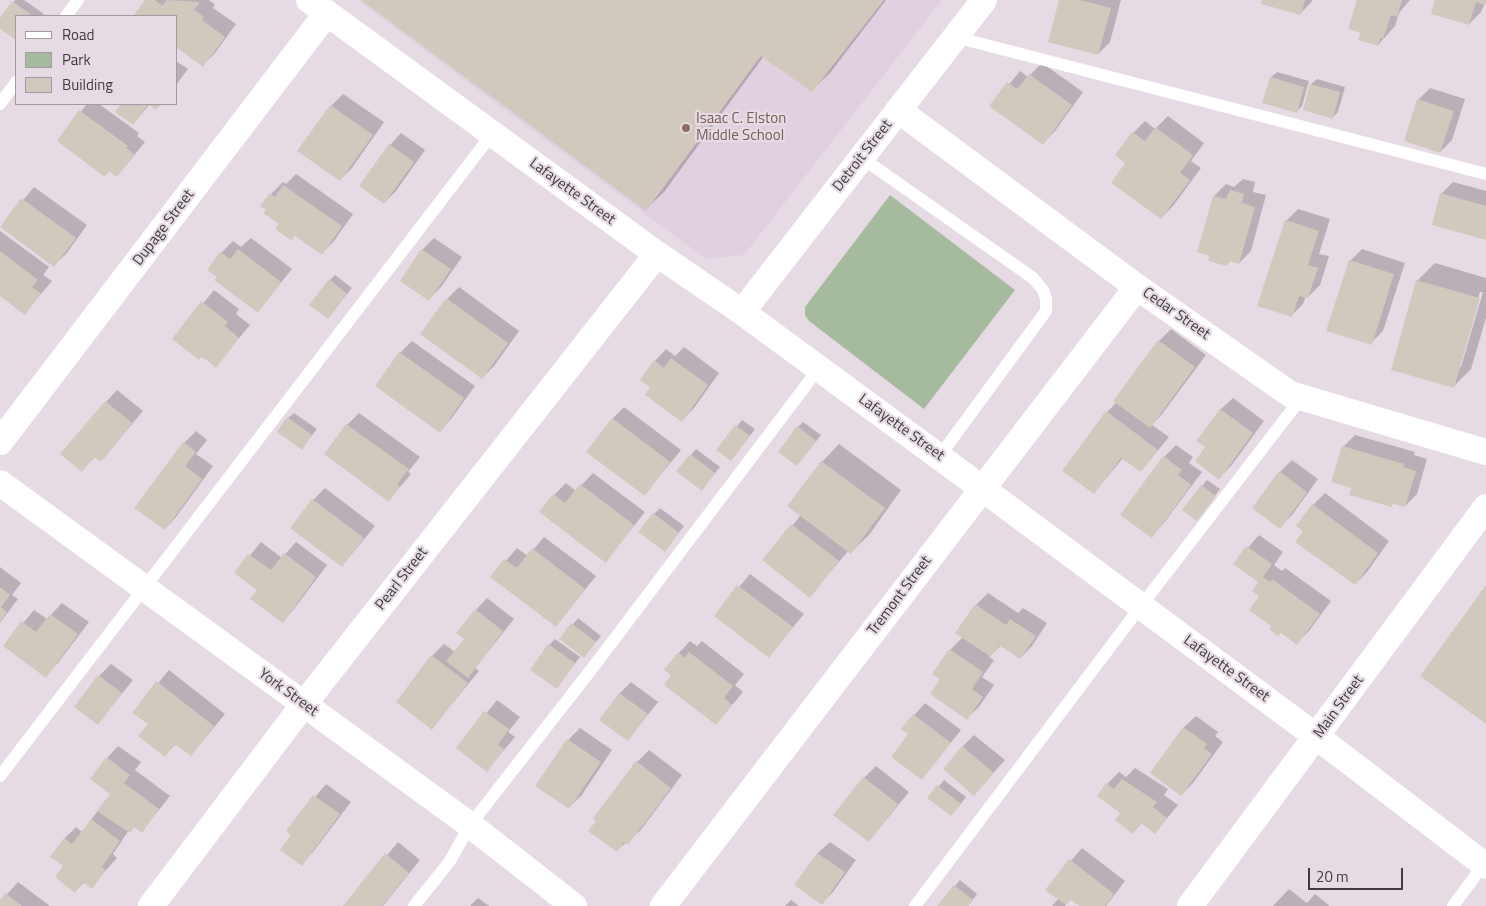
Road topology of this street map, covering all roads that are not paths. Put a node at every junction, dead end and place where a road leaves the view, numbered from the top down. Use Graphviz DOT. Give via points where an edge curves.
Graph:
graph roads {
  1 [pos="78,0"];
  2 [pos="984,0"];
  3 [pos="318,7"];
  4 [pos="67,15"];
  5 [pos="955,37"];
  6 [pos="15,83"];
  7 [pos="0,104"];
  8 [pos="898,110"];
  9 [pos="492,134"];
  10 [pos="862,158"];
  11 [pos="1486,174"];
  12 [pos="657,254"];
  13 [pos="1137,287"];
  14 [pos="742,312"];
  15 [pos="819,368"];
  16 [pos="1302,398"];
  17 [pos="0,442"];
  18 [pos="1486,452"];
  19 [pos="939,457"];
  20 [pos="0,483"];
  21 [pos="983,489"];
  22 [pos="1486,507"];
  23 [pos="144,588"];
  24 [pos="1141,606"];
  25 [pos="304,704"];
  26 [pos="1317,737"];
  27 [pos="0,776"];
  28 [pos="470,825"];
  29 [pos="1485,865"];
  30 [pos="151,906"];
  31 [pos="414,906"];
  32 [pos="574,906"];
  33 [pos="663,906"];
  34 [pos="915,906"];
  35 [pos="1190,906"];
  36 [pos="1453,906"];
  1 -- 4 [label="lane"];
  2 -- 5 [label="street, Detroit Street"];
  3 -- 9 [label="street, Lafayette Street"];
  3 -- 17 [label="street, Dupage Street"];
  5 -- 8 [label="street, Detroit Street"];
  5 -- 11 [label="lane"];
  6 -- 7 [label="lane"];
  8 -- 10 [label="street, Detroit Street"];
  8 -- 13 [label="street, Cedar Street"];
  9 -- 12 [label="street, Lafayette Street"];
  9 -- 23 [label="lane"];
  10 -- 14 [label="street, Detroit Street"];
  10 -- 19 [label="lane" via="1033,278 1046,299 1046,311"];
  12 -- 14 [label="street, Lafayette Street"];
  12 -- 25 [label="street, Pearl Street"];
  13 -- 16 [label="street, Cedar Street" via="1290,394"];
  13 -- 21 [label="street, Tremont Street"];
  14 -- 15 [label="street, Lafayette Street"];
  15 -- 19 [label="street, Lafayette Street"];
  15 -- 28 [label="lane"];
  16 -- 18 [label="street, Cedar Street"];
  16 -- 24 [label="lane"];
  19 -- 21 [label="street, Lafayette Street"];
  20 -- 23 [label="street, York Street"];
  21 -- 24 [label="street, Lafayette Street"];
  21 -- 33 [label="street, Tremont Street"];
  22 -- 26 [label="street, Main Street"];
  23 -- 25 [label="street, York Street"];
  23 -- 27 [label="lane"];
  24 -- 26 [label="street, Lafayette Street"];
  24 -- 34 [label="lane"];
  25 -- 28 [label="street, York Street"];
  25 -- 30 [label="street, Pearl Street"];
  26 -- 29 [label="street, Lafayette Street"];
  26 -- 35 [label="street, Main Street"];
  28 -- 31 [label="lane" via="450,861"];
  28 -- 32 [label="street, York Street"];
  29 -- 36 [label="lane"];
}
